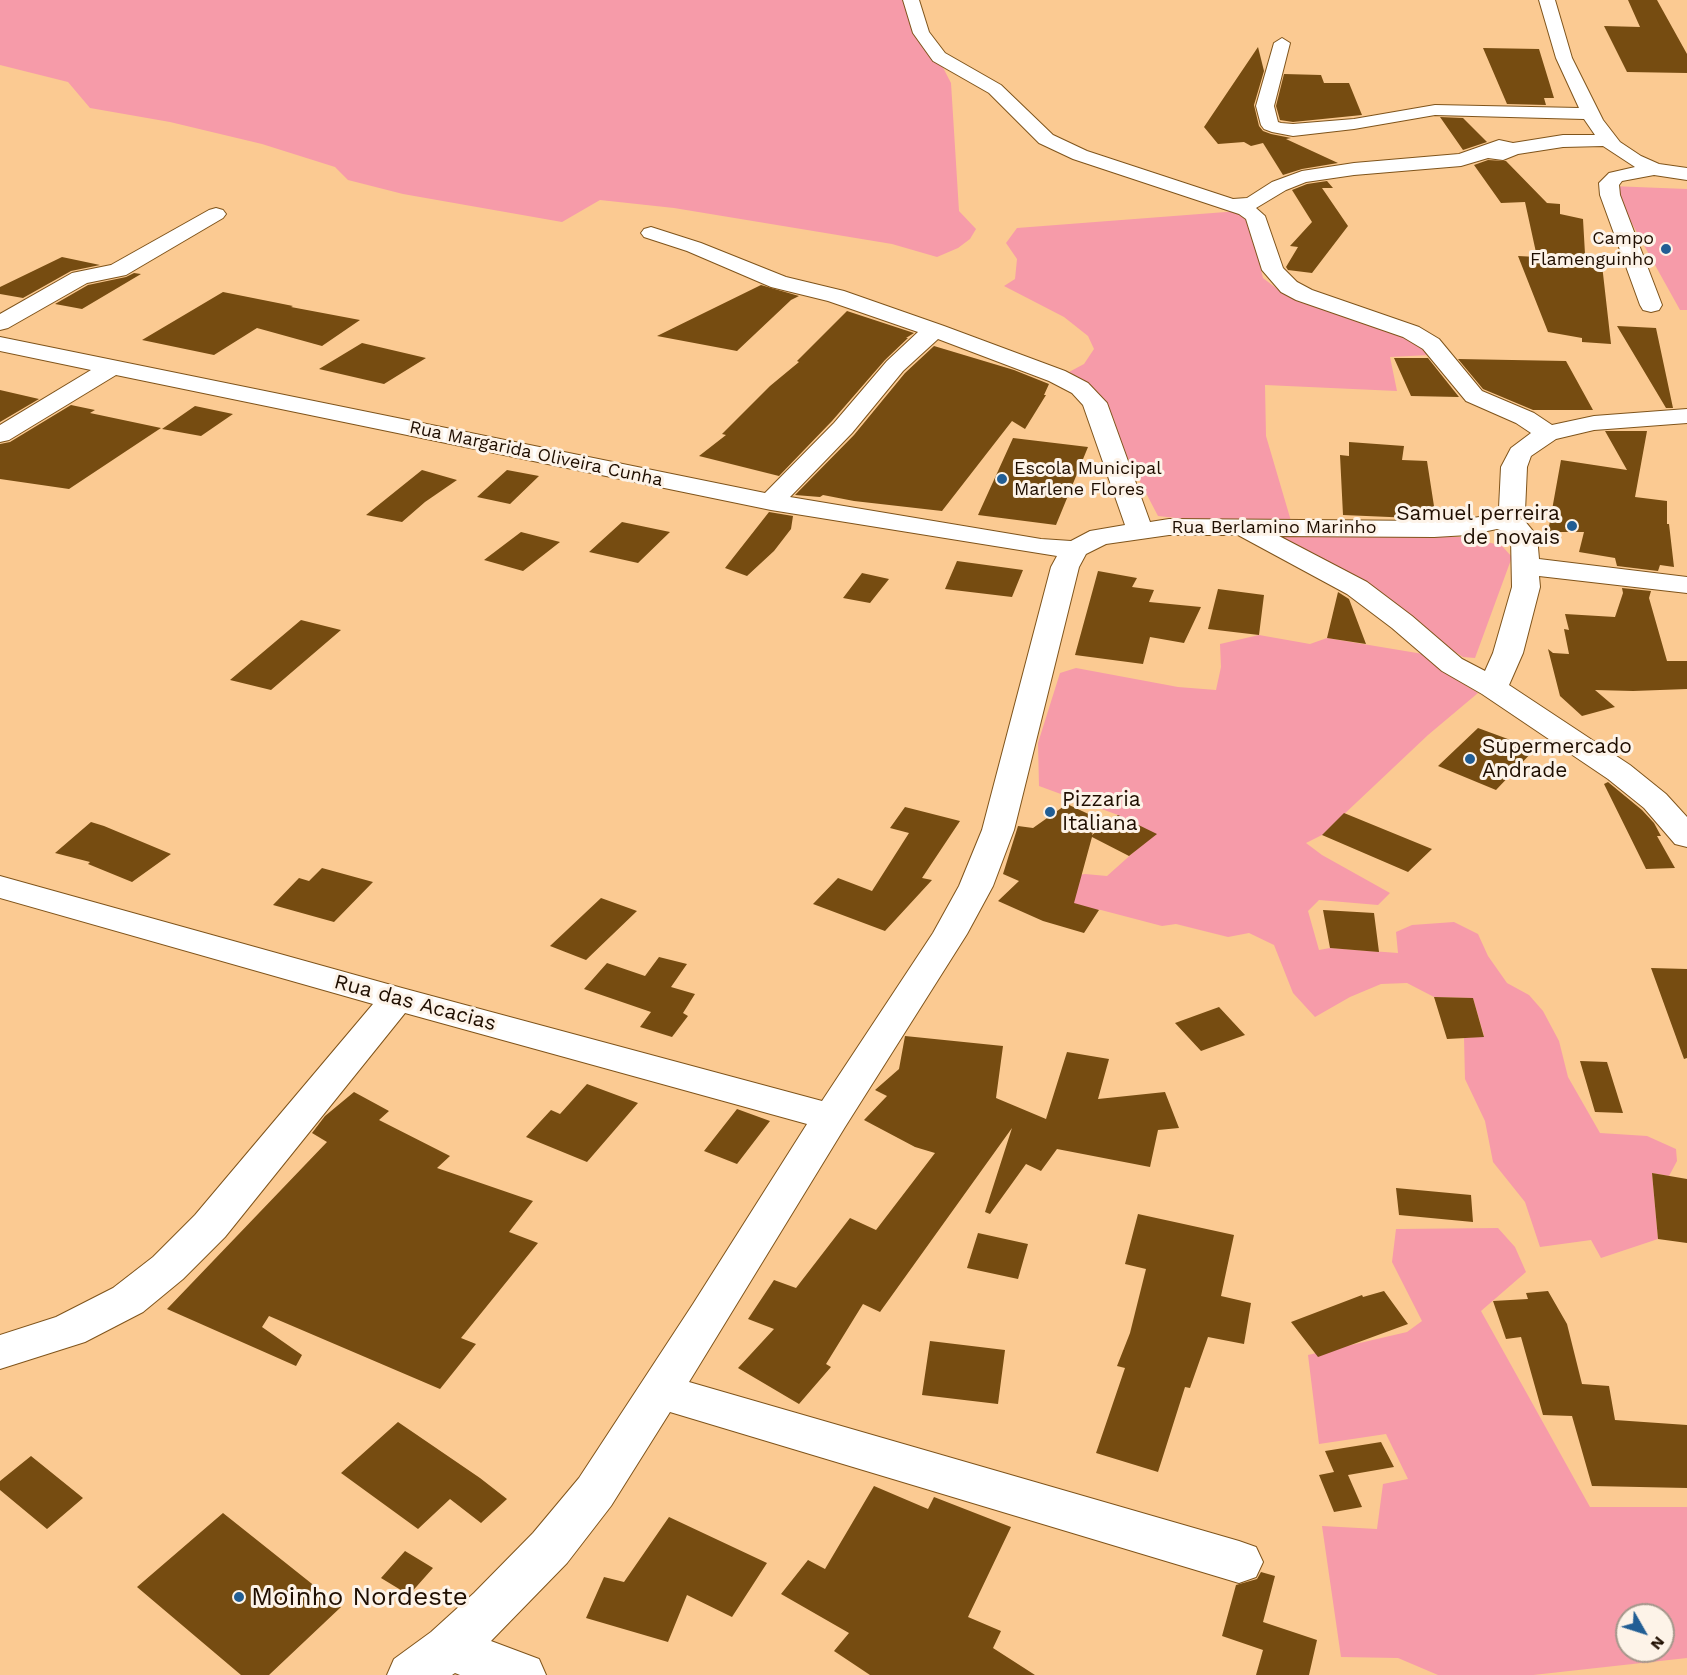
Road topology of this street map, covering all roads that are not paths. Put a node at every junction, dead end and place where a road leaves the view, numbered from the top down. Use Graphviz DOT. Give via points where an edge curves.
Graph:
graph roads {
  1 [pos="911,0"];
  2 [pos="1547,0"];
  3 [pos="1282,43"];
  4 [pos="1590,114"];
  5 [pos="1608,140"];
  6 [pos="1654,169"];
  7 [pos="1687,174"];
  8 [pos="1233,205"];
  9 [pos="216,214"];
  10 [pos="651,233"];
  11 [pos="1651,305"];
  12 [pos="0,323"];
  13 [pos="936,331"];
  14 [pos="0,344"];
  15 [pos="112,367"];
  16 [pos="1687,416"];
  17 [pos="1548,433"];
  18 [pos="0,435"];
  19 [pos="771,502"];
  20 [pos="1498,521"];
  21 [pos="1245,528"];
  22 [pos="1140,530"];
  23 [pos="1070,558"];
  24 [pos="1525,566"];
  25 [pos="1687,585"];
  26 [pos="1493,688"];
  27 [pos="1687,837"];
  28 [pos="0,886"];
  29 [pos="397,999"];
  30 [pos="831,1117"];
  31 [pos="0,1352"];
  32 [pos="659,1391"];
  33 [pos="1239,1562"];
  34 [pos="430,1662"];
  35 [pos="520,1675"];
  1 -- 8 [label="street" via="921,33 939,57 995,89 1046,139 1080,155"];
  2 -- 4 [label="street" via="1564,58"];
  3 -- 4 [label="street" via="1266,106 1270,125 1278,128 1362,123 1435,110"];
  4 -- 5 [label="street"];
  5 -- 6 [label="street" via="1634,160"];
  5 -- 8 [label="street" via="1563,141 1503,153 1489,151 1461,160 1302,177 1252,203"];
  6 -- 7 [label="street"];
  6 -- 11 [label="street" via="1616,177 1608,183"];
  8 -- 17 [label="street" via="1255,216 1273,270 1289,287 1431,344 1474,396 1525,418"];
  9 -- 12 [label="street" via="118,270 80,278"];
  10 -- 13 [label="street" via="779,282 836,296"];
  13 -- 19 [label="street" via="895,366 843,428"];
  13 -- 22 [label="street" via="1080,388 1095,403"];
  14 -- 15 [label="street, Rua Margarida Oliveira Cunha"];
  15 -- 18 [label="street"];
  15 -- 19 [label="street, Rua Margarida Oliveira Cunha"];
  16 -- 17 [label="street" via="1594,423"];
  17 -- 20 [label="street" via="1520,453 1514,467 1512,511"];
  19 -- 23 [label="street, Rua Margarida Oliveira Cunha" via="1041,547"];
  20 -- 21 [label="street, Rua Berlamino Marinho" via="1434,529"];
  20 -- 24 [label="street" via="1515,526 1524,536"];
  21 -- 22 [label="street, Rua Berlamino Marinho"];
  21 -- 26 [label="street" via="1357,588 1452,665"];
  22 -- 23 [label="street, Rua Berlamino Marinho" via="1099,537"];
  23 -- 30 [label="street" via="998,830 976,886 951,934"];
  24 -- 25 [label="street"];
  24 -- 26 [label="street" via="1526,587 1508,652"];
  26 -- 27 [label="street" via="1619,772 1655,801"];
  28 -- 29 [label="street, Rua das Acacias"];
  29 -- 30 [label="street, Rua das Acacias"];
  29 -- 31 [label="street" via="210,1226 168,1268 128,1300 70,1330"];
  30 -- 32 [label="street"];
  32 -- 33 [label="street"];
  32 -- 34 [label="street" via="595,1492 550,1548"];
  34 -- 35 [label="street"];
}
